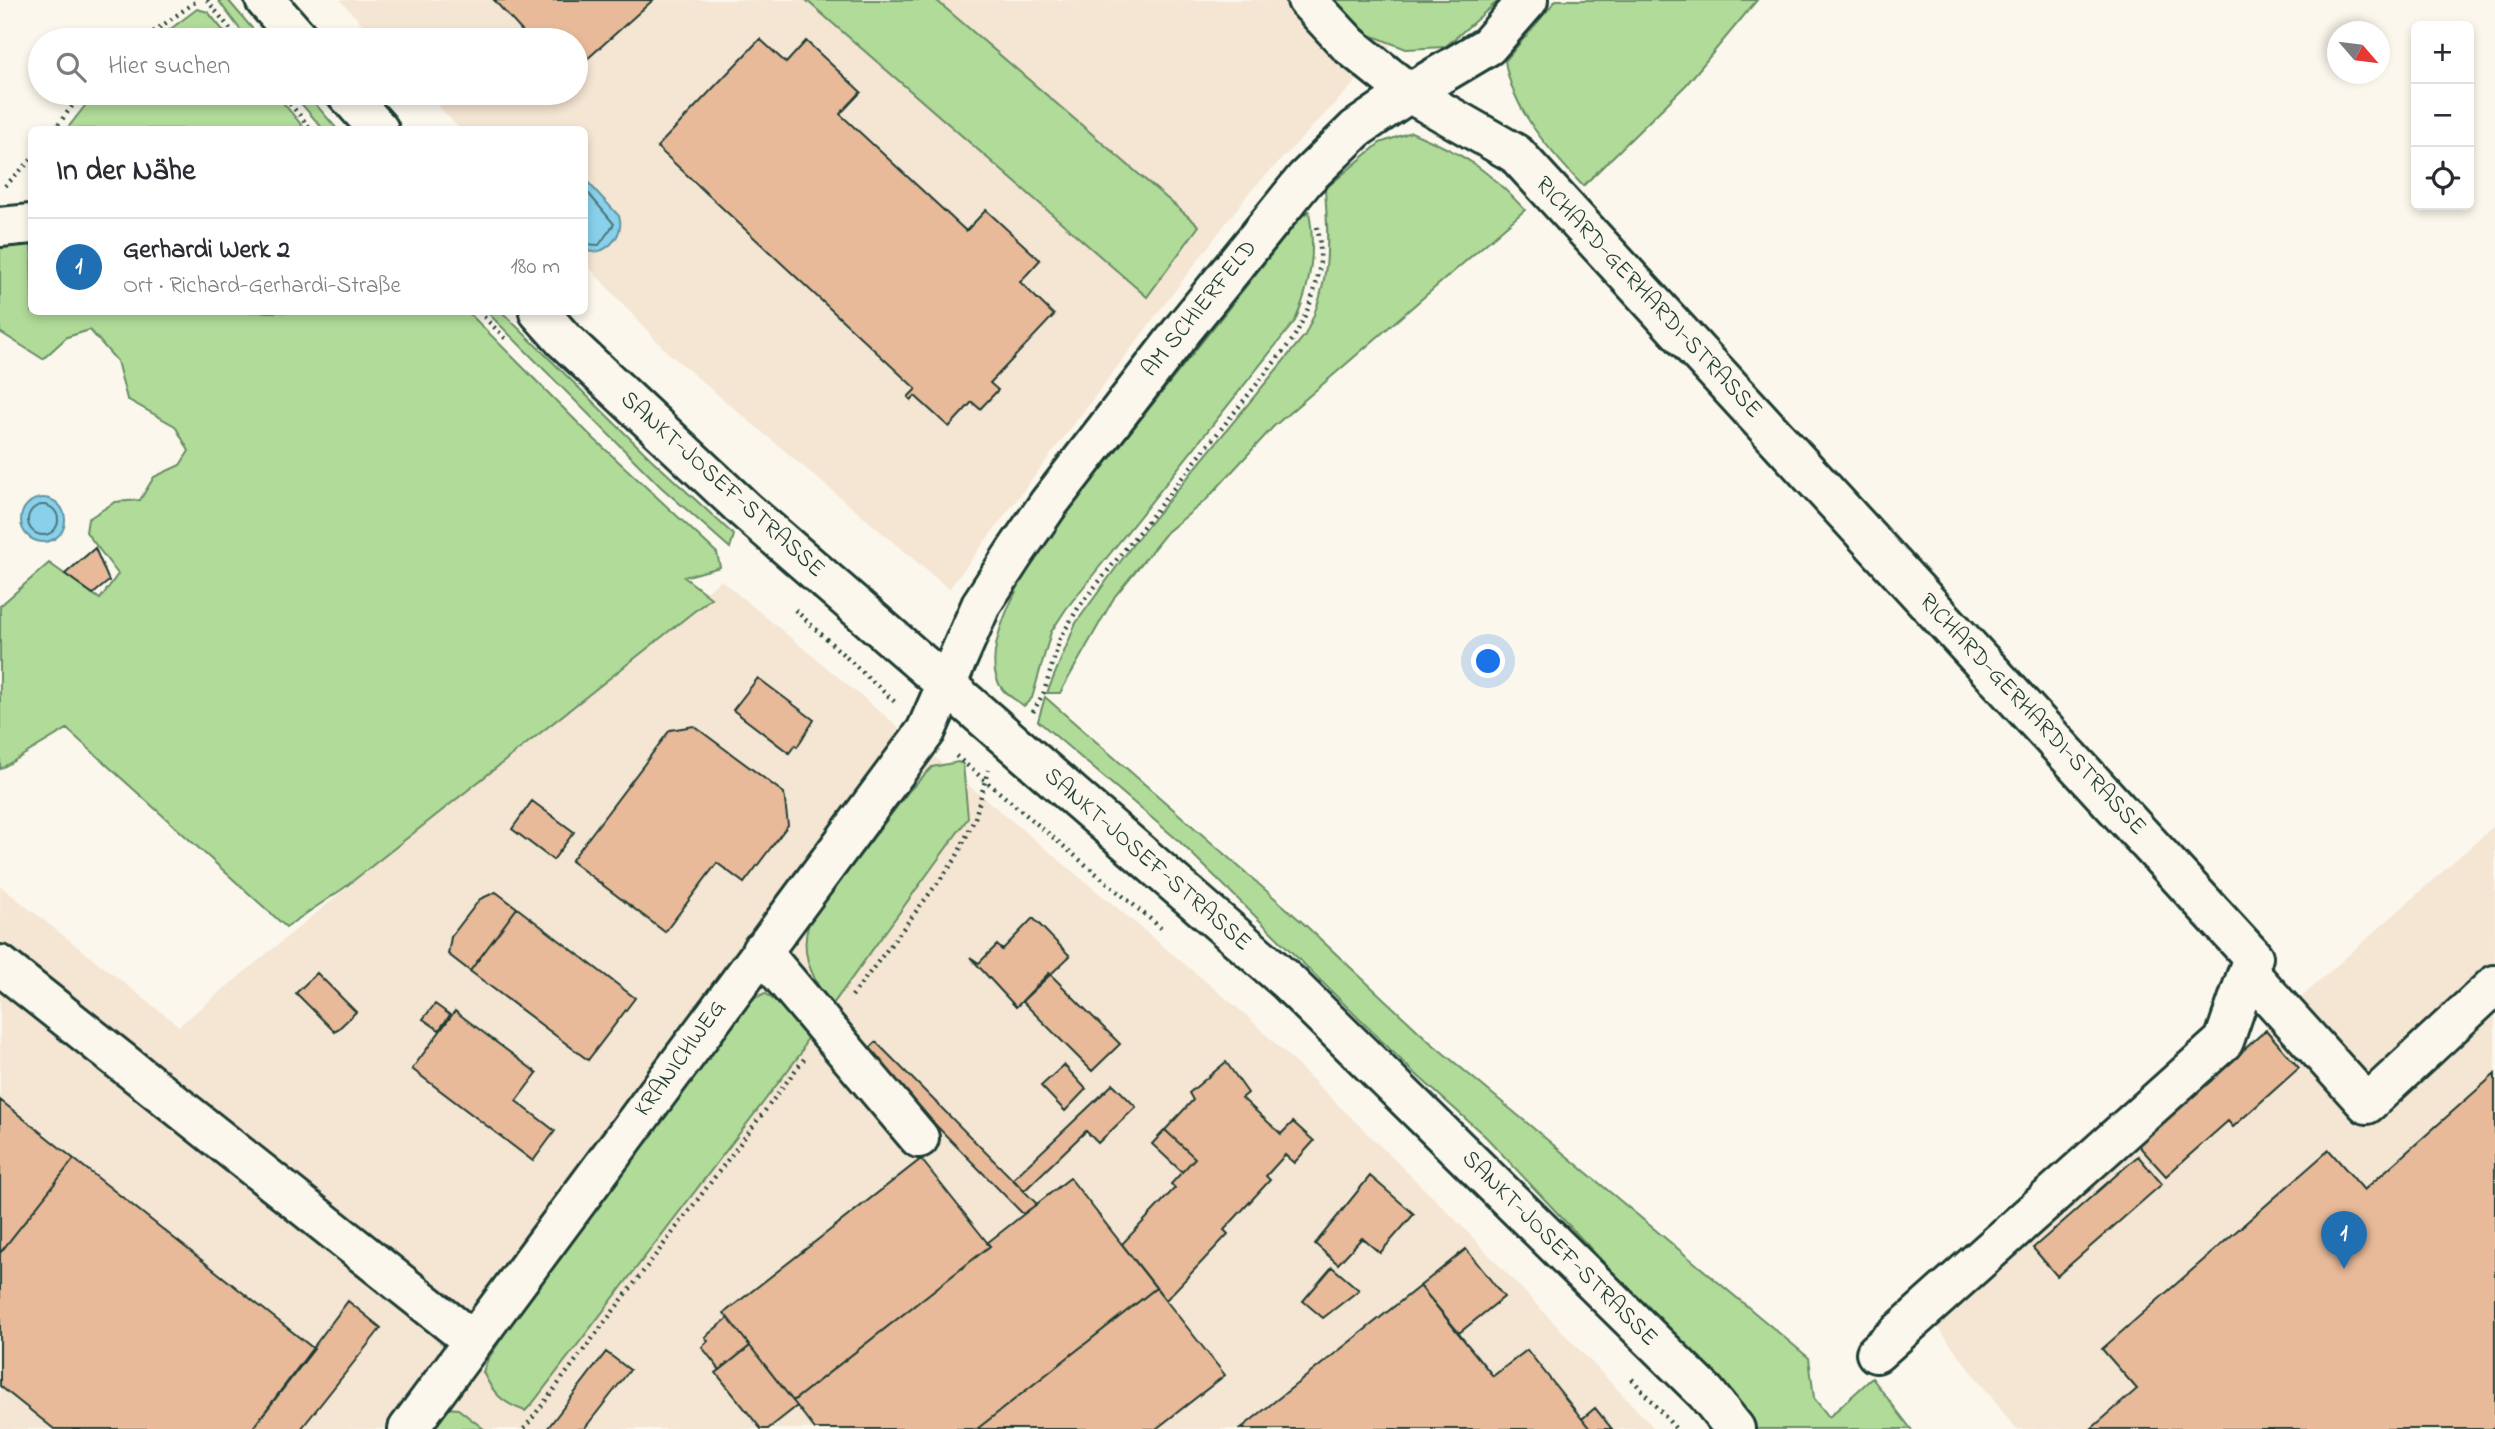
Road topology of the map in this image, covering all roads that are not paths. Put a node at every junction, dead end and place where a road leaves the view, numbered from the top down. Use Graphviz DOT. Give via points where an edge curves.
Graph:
graph roads {
  1 [pos="265,0"];
  2 [pos="1307,0"];
  3 [pos="1528,0"];
  4 [pos="290,28"];
  5 [pos="1409,93"];
  6 [pos="357,105"];
  7 [pos="375,126"];
  8 [pos="28,224"];
  9 [pos="0,227"];
  10 [pos="542,315"];
  11 [pos="948,686"];
  12 [pos="761,951"];
  13 [pos="0,965"];
  14 [pos="2248,972"];
  15 [pos="2495,985"];
  16 [pos="919,1138"];
  17 [pos="473,1340"];
  18 [pos="1875,1353"];
  19 [pos="408,1429"];
  20 [pos="1735,1429"];
  1 -- 4 [label="street"];
  2 -- 5 [label="street" via="1349,45"];
  3 -- 5 [label="street, AM SCHIERFELD" via="1488,46"];
  5 -- 11 [label="street, AM SCHIERFELD" via="1356,129 1305,179 1185,327 1035,524 982,603"];
  5 -- 14 [label="street, RICHARD-GERHARDI-STRASSE" via="1516,155 2253,957"];
  6 -- 7 [label="street"];
  8 -- 9 [label="street"];
  10 -- 11 [label="street, SANKT-JOSEF-STRASSE" via="745,510"];
  11 -- 12 [label="street, KRANICHWEG" via="926,731"];
  11 -- 20 [label="street, SANKT-JOSEF-STRASSE" via="1288,982 1706,1393"];
  12 -- 16 [label="street"];
  12 -- 17 [label="street, KRANICHWEG"];
  13 -- 17 [label="street"];
  14 -- 15 [label="street" via="2367,1104"];
  14 -- 18 [label="street" via="2224,1041"];
  17 -- 19 [label="street, KRANICHWEG"];
}
